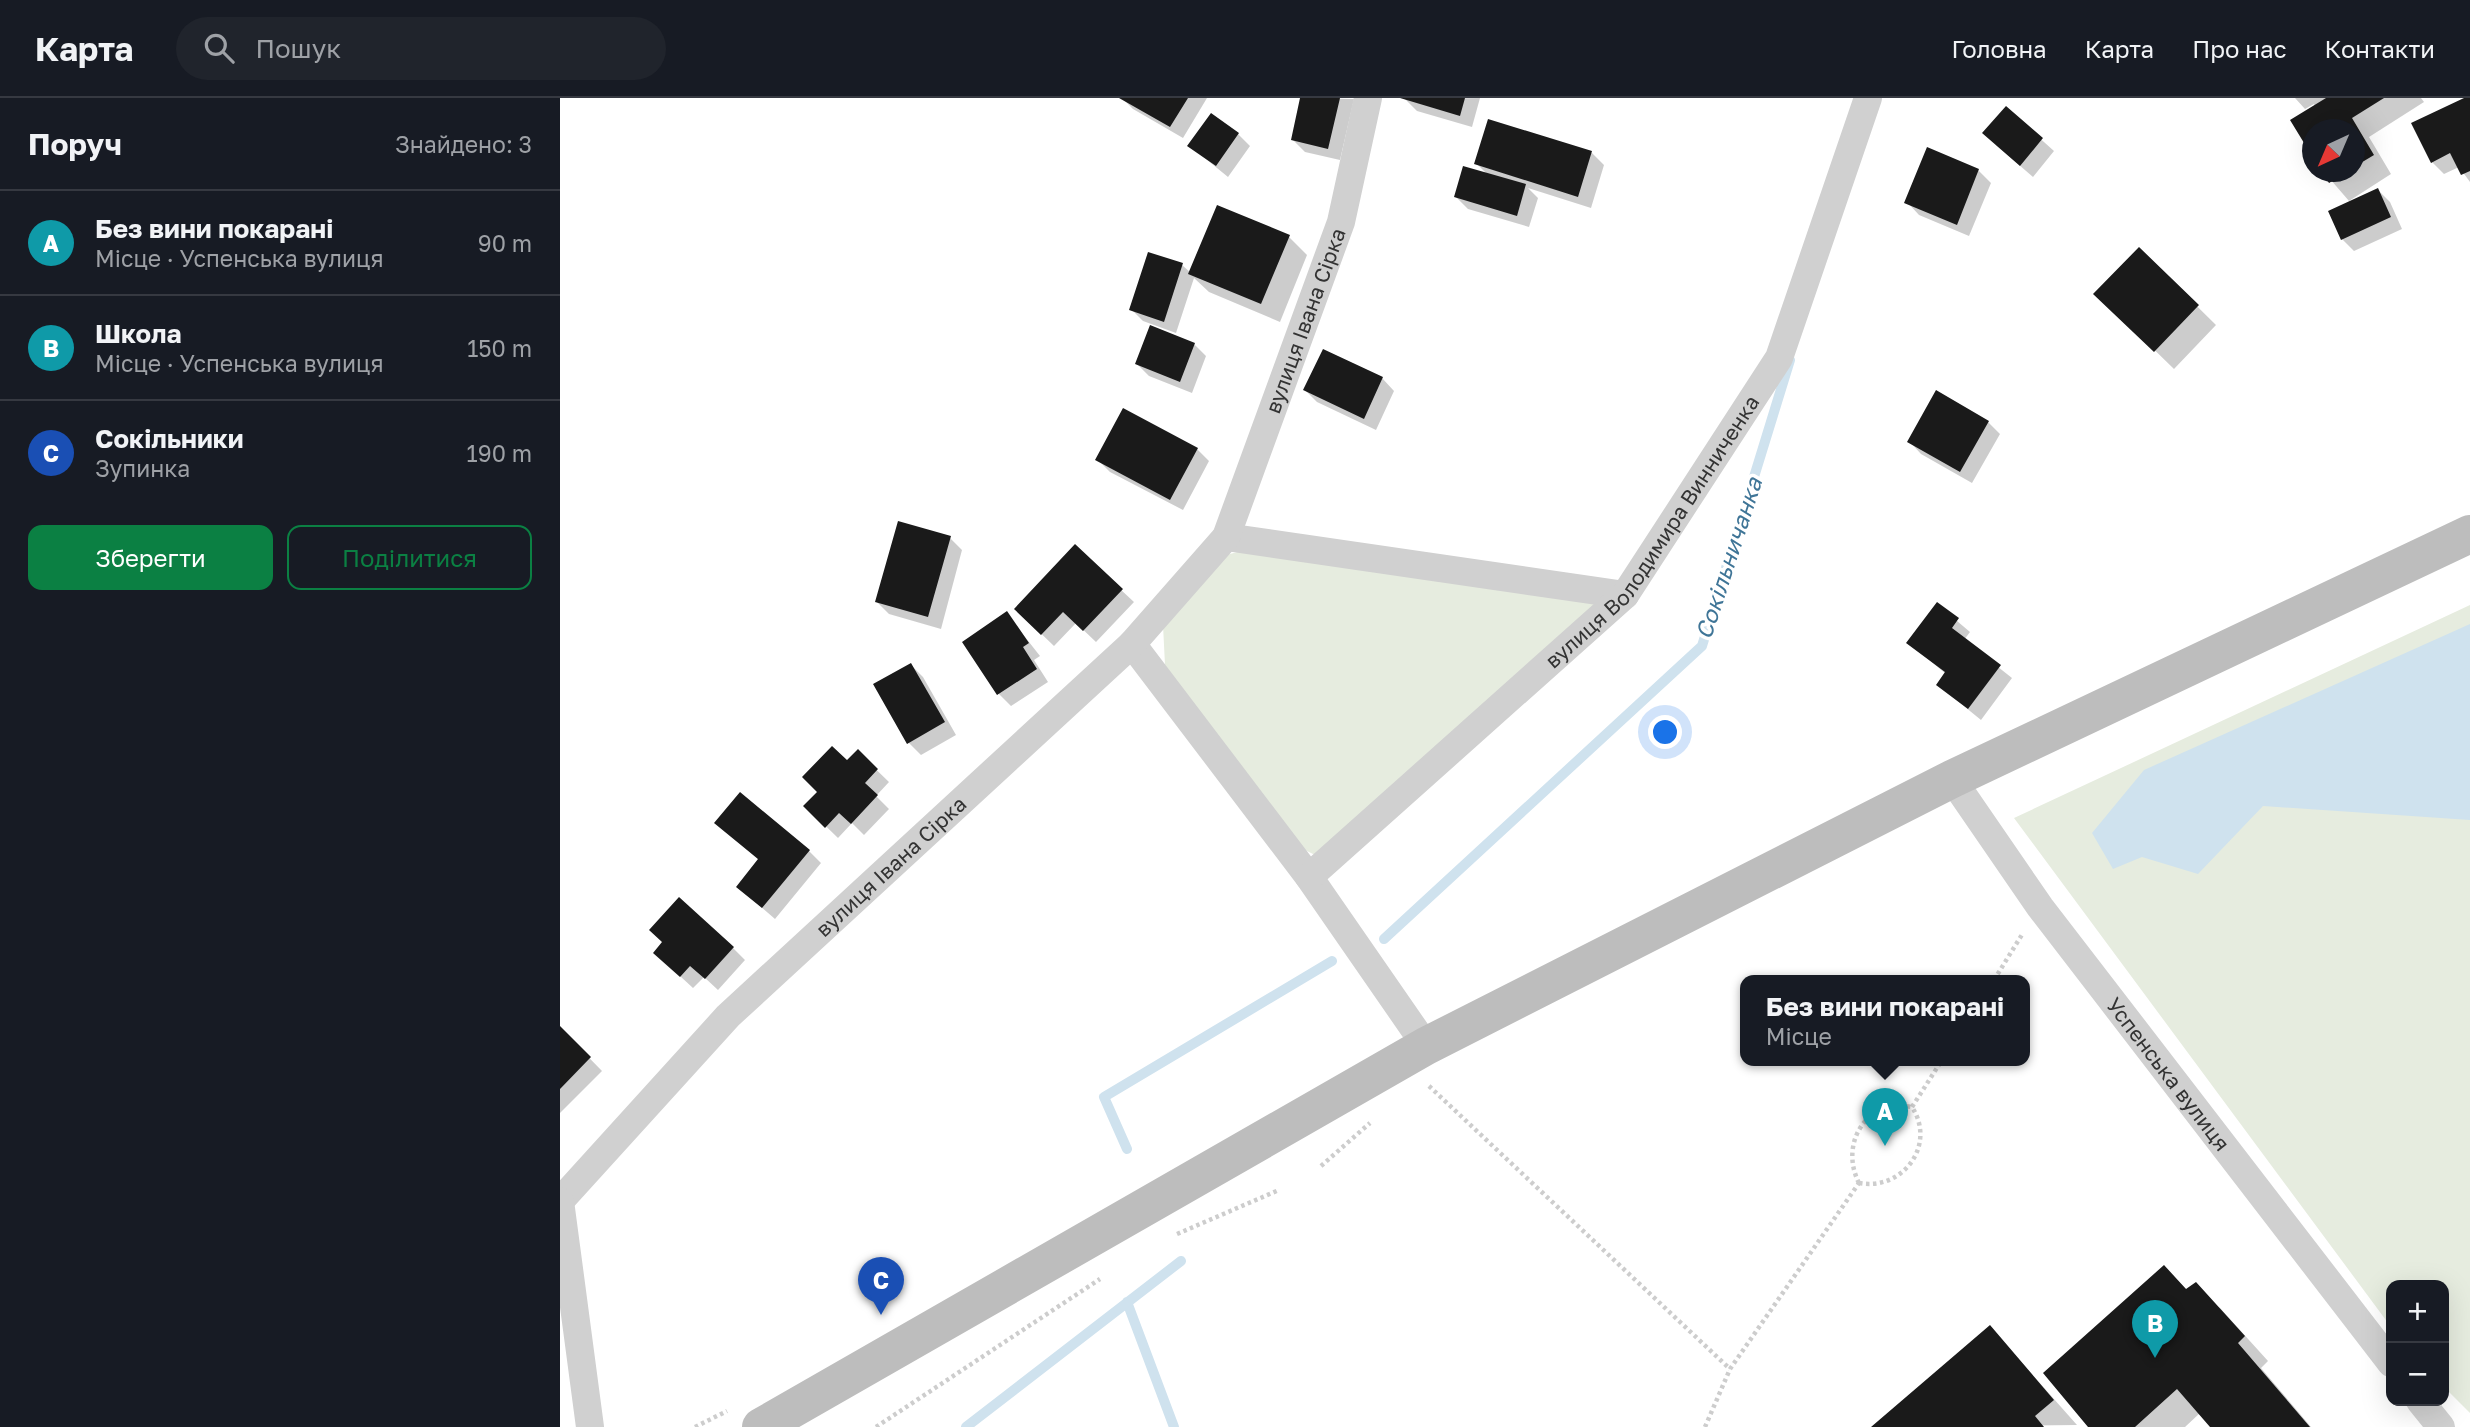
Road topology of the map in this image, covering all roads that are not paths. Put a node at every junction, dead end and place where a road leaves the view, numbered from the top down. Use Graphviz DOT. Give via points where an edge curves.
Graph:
graph roads {
  1 [pos="1368,98"];
  2 [pos="1868,98"];
  3 [pos="2470,534"];
  4 [pos="1226,537"];
  5 [pos="1625,595"];
  6 [pos="1132,644"];
  7 [pos="1952,779"];
  8 [pos="1309,877"];
  9 [pos="1424,1062"];
  10 [pos="560,1201"];
  11 [pos="2386,1357"];
  12 [pos="2424,1406"];
  13 [pos="590,1427"];
  14 [pos="761,1427"];
  15 [pos="2441,1427"];
  1 -- 4 [label="street, вулиця Івана Сірка" via="1341,222"];
  2 -- 5 [label="street, вулиця Володимира Винниченка" via="1779,358"];
  3 -- 7 [label="main road"];
  4 -- 5 [label="street"];
  4 -- 6 [label="street, вулиця Івана Сірка"];
  5 -- 8 [label="street, вулиця Володимира Винниченка"];
  6 -- 8 [label="street"];
  6 -- 10 [label="street, вулиця Івана Сірка" via="727,1016"];
  7 -- 9 [label="main road"];
  7 -- 11 [label="street, Успенська вулиця" via="2040,907"];
  8 -- 9 [label="street"];
  9 -- 14 [label="main road"];
  10 -- 13 [label="street"];
  12 -- 15 [label="street"];
}
